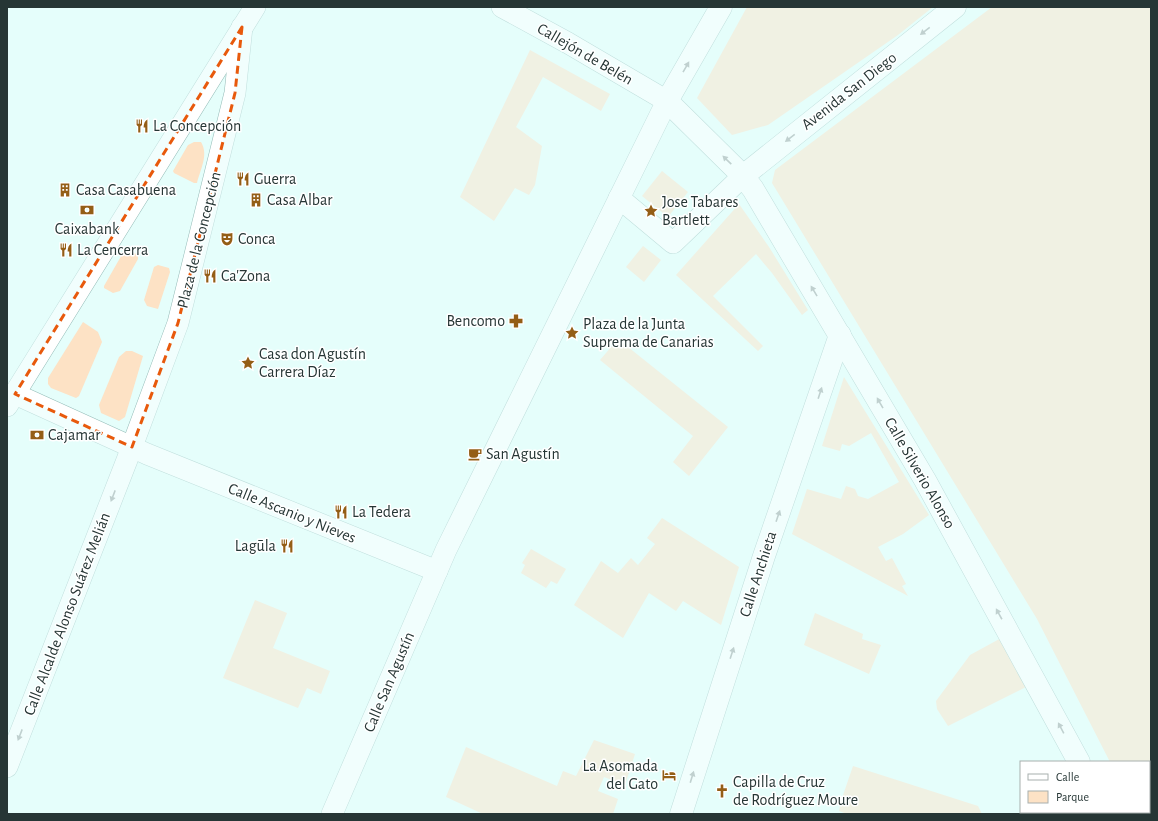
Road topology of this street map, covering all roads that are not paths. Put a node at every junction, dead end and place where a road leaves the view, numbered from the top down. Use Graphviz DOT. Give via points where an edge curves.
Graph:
graph roads {
  1 [pos="255,7"];
  2 [pos="502,7"];
  3 [pos="721,7"];
  4 [pos="955,7"];
  5 [pos="242,27"];
  6 [pos="667,101"];
  7 [pos="748,182"];
  8 [pos="619,198"];
  9 [pos="840,335"];
  10 [pos="11,400"];
  11 [pos="135,454"];
  12 [pos="437,571"];
  13 [pos="1078,761"];
  14 [pos="7,767"];
  15 [pos="332,814"];
  16 [pos="681,814"];
  1 -- 5 [label="street, Plaza de la Concepción"];
  2 -- 6 [label="street, Callejón de Belén"];
  6 -- 3 [label="street, one-way"];
  4 -- 7 [label="street, Avenida San Diego, one-way"];
  5 -- 10 [label="street, Plaza de la Concepción"];
  5 -- 11 [label="street, Plaza de la Concepción" via="235,93 178,323"];
  7 -- 6 [label="street, Calle Silverio Alonso, one-way"];
  6 -- 8 [label="street, Calle San Agustín"];
  7 -- 8 [label="street" via="673,243"];
  9 -- 7 [label="street, Calle Silverio Alonso, one-way"];
  8 -- 12 [label="street, Calle San Agustín"];
  13 -- 9 [label="street, Calle Silverio Alonso, one-way" via="925,480"];
  16 -- 9 [label="street, Calle Anchieta, one-way" via="764,556"];
  10 -- 11 [label="street, Plaza de la Concepción"];
  11 -- 12 [label="street, Calle Ascanio y Nieves"];
  11 -- 14 [label="street, Calle Alcalde Alonso Suárez Melián, one-way"];
  12 -- 15 [label="street, Calle San Agustín"];
}
